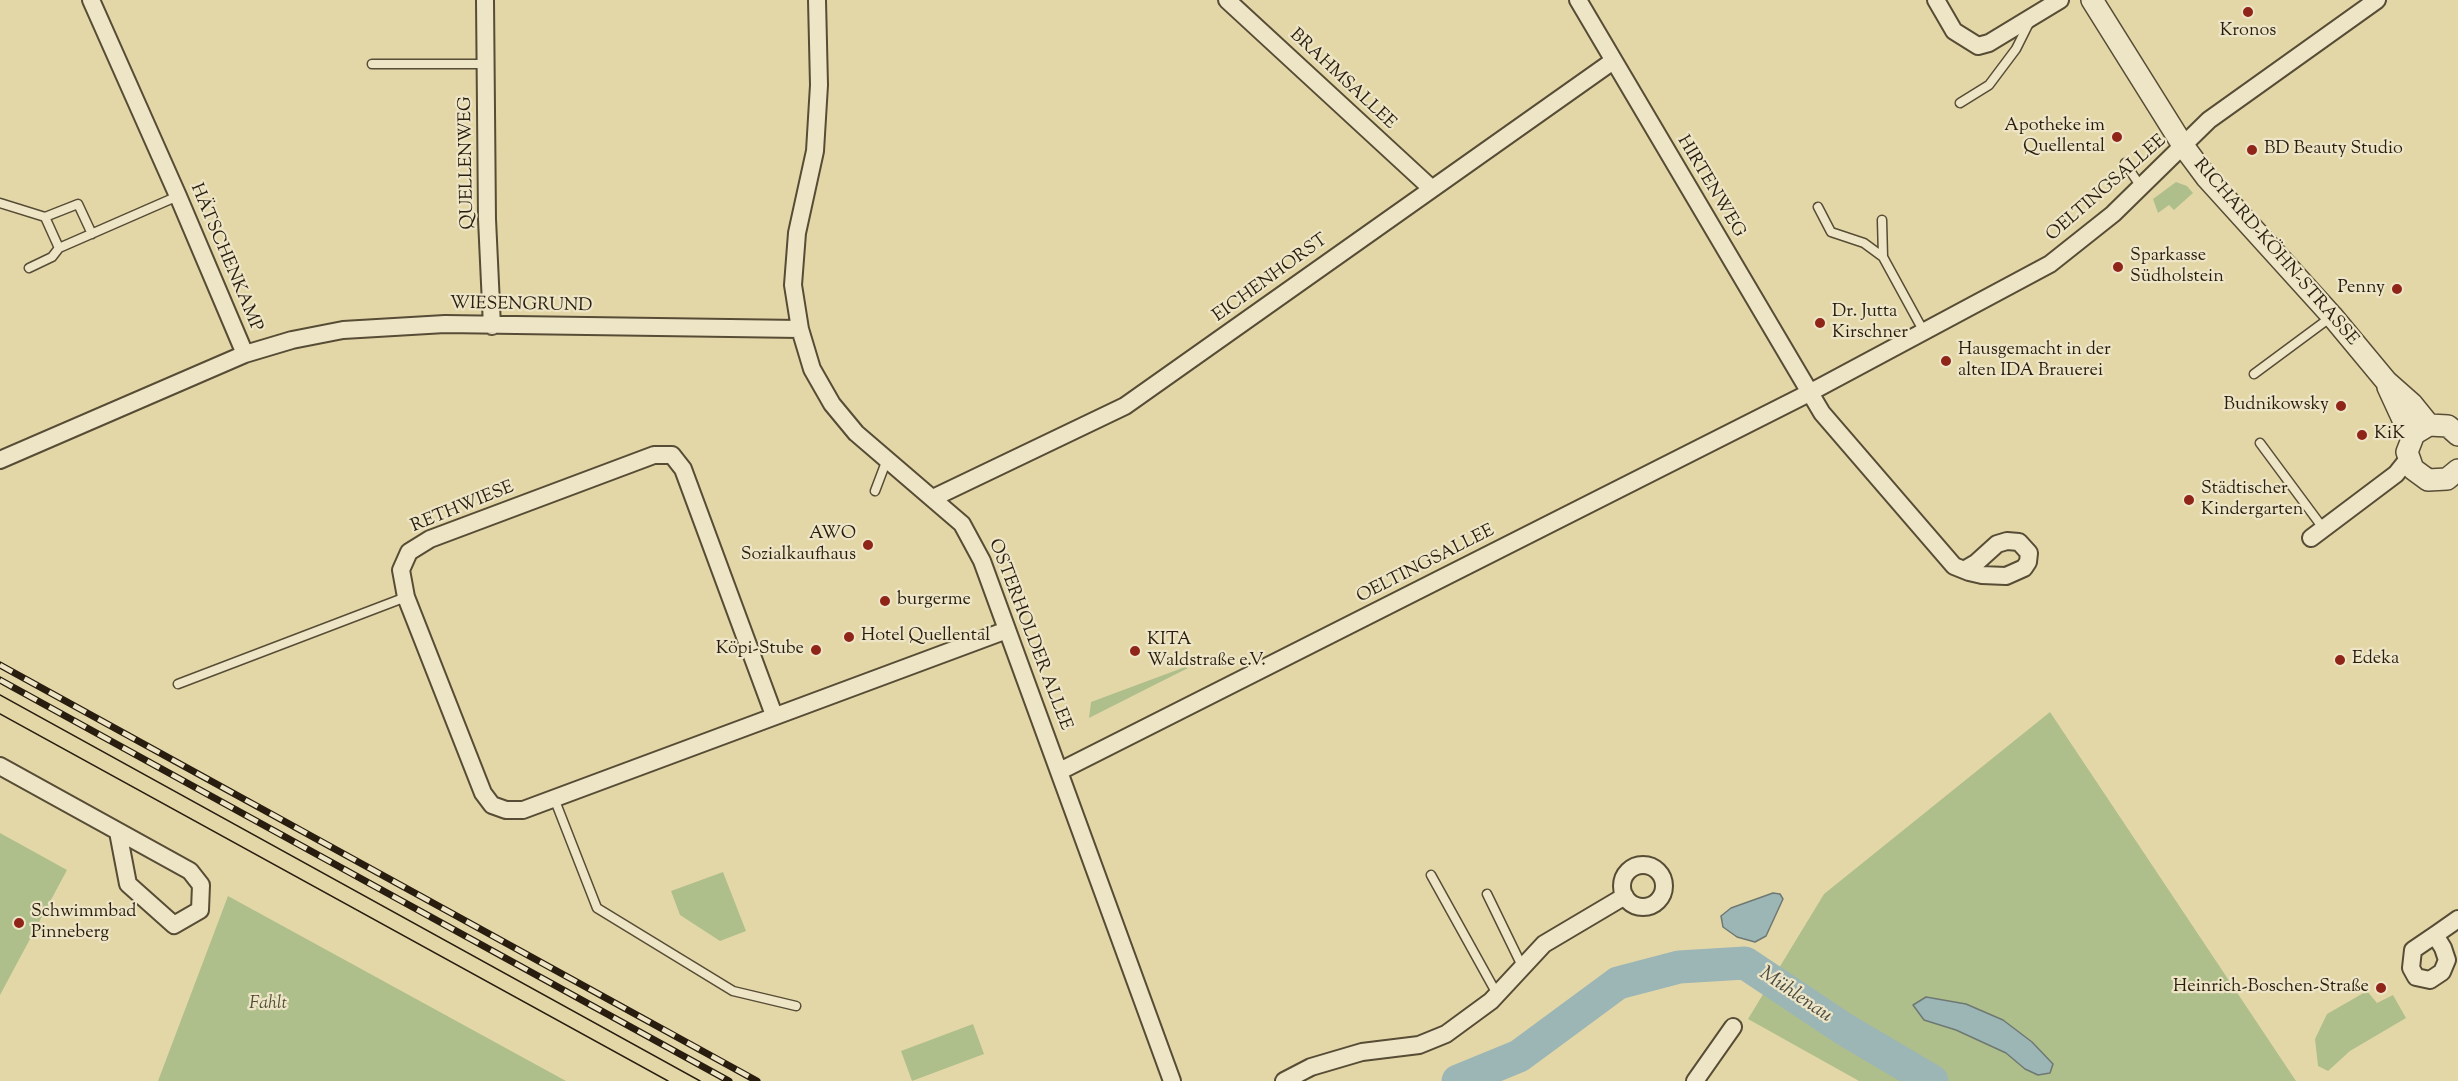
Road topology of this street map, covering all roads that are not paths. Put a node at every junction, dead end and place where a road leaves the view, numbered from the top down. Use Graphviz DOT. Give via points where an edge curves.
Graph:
graph roads {
  1 [pos="91,0"];
  2 [pos="484,0"];
  3 [pos="817,0"];
  4 [pos="1227,0"];
  5 [pos="1578,0"];
  6 [pos="1936,0"];
  7 [pos="2060,0"];
  8 [pos="2092,0"];
  9 [pos="2377,0"];
  10 [pos="2031,18"];
  11 [pos="1613,61"];
  12 [pos="372,64"];
  13 [pos="486,64"];
  14 [pos="1960,103"];
  15 [pos="2184,147"];
  16 [pos="2126,163"];
  17 [pos="1431,188"];
  18 [pos="2142,188"];
  19 [pos="178,196"];
  20 [pos="0,202"];
  21 [pos="1818,207"];
  22 [pos="45,217"];
  23 [pos="1882,220"];
  24 [pos="92,234"];
  25 [pos="59,248"];
  26 [pos="1883,257"];
  27 [pos="29,268"];
  28 [pos="2332,316"];
  29 [pos="492,326"];
  30 [pos="800,329"];
  31 [pos="1924,332"];
  32 [pos="244,354"];
  33 [pos="2254,374"];
  34 [pos="2385,381"];
  35 [pos="1809,393"];
  36 [pos="2448,427"];
  37 [pos="2260,443"];
  38 [pos="2413,458"];
  39 [pos="0,460"];
  40 [pos="886,462"];
  41 [pos="2453,480"];
  42 [pos="875,491"];
  43 [pos="933,498"];
  44 [pos="2317,533"];
  45 [pos="1964,570"];
  46 [pos="406,597"];
  47 [pos="1007,630"];
  48 [pos="178,684"];
  49 [pos="774,715"];
  50 [pos="0,766"];
  51 [pos="1060,771"];
  52 [pos="554,798"];
  53 [pos="118,832"];
  54 [pos="1431,875"];
  55 [pos="1487,894"];
  56 [pos="1625,896"];
  57 [pos="2458,919"];
  58 [pos="2435,935"];
  59 [pos="1522,966"];
  60 [pos="1497,994"];
  61 [pos="796,1006"];
  62 [pos="1733,1027"];
  63 [pos="1172,1081"];
  64 [pos="1284,1081"];
  65 [pos="1695,1081"];
  1 -- 19 [label="street, HÄTSCHENKAMP"];
  2 -- 13 [label="street, QUELLENWEG"];
  3 -- 30 [label="street, OSTERHOLDER ALLEE" via="819,85 815,152 797,233 793,285"];
  4 -- 17 [label="street, BRAHMSALLEE"];
  5 -- 11 [label="street, HIRTENWEG"];
  6 -- 10 [label="street" via="1954,31 1978,46"];
  7 -- 10 [label="street"];
  8 -- 15 [label="street, RICHARD-KÖHN-STRASSE"];
  9 -- 15 [label="street, OELTINGSALLEE" via="2209,120"];
  10 -- 14 [label="lane" via="2016,49 1989,85"];
  11 -- 17 [label="street, EICHENHORST"];
  11 -- 35 [label="street, HIRTENWEG"];
  12 -- 13 [label="lane"];
  13 -- 29 [label="street, QUELLENWEG"];
  15 -- 18 [label="street, OELTINGSALLEE"];
  15 -- 28 [label="street, RICHARD-KÖHN-STRASSE" via="2207,178"];
  16 -- 18 [label="lane"];
  17 -- 43 [label="street, EICHENHORST" via="1125,406"];
  18 -- 31 [label="street, OELTINGSALLEE" via="2049,264"];
  19 -- 24 [label="lane"];
  19 -- 32 [label="street, HÄTSCHENKAMP"];
  20 -- 22 [label="lane"];
  21 -- 26 [label="lane" via="1831,232 1864,243"];
  22 -- 24 [label="lane" via="78,204"];
  22 -- 25 [label="lane"];
  23 -- 26 [label="lane"];
  24 -- 25 [label="lane"];
  25 -- 27 [label="lane" via="52,257"];
  26 -- 31 [label="lane"];
  28 -- 33 [label="lane"];
  28 -- 34 [label="street, RICHARD-KÖHN-STRASSE"];
  29 -- 30 [label="street, WIESENGRUND"];
  29 -- 32 [label="street, WIESENGRUND" via="445,324 343,330"];
  30 -- 40 [label="street, OSTERHOLDER ALLEE" via="812,369 832,404"];
  31 -- 35 [label="street, OELTINGSALLEE"];
  32 -- 39 [label="street, HÄTSCHENKAMP"];
  34 -- 36 [label="street, RICHARD-KÖHN-STRASSE"];
  34 -- 38 [label="street, RICHARD-KÖHN-STRASSE"];
  35 -- 45 [label="street" via="1946,557"];
  35 -- 51 [label="street, OELTINGSALLEE"];
  36 -- 38 [label="street" via="2421,428"];
  37 -- 44 [label="lane"];
  38 -- 41 [label="street" via="2428,480"];
  38 -- 44 [label="street"];
  40 -- 42 [label="lane"];
  40 -- 43 [label="street, OSTERHOLDER ALLEE"];
  43 -- 47 [label="street, OSTERHOLDER ALLEE" via="962,524 982,561"];
  46 -- 48 [label="lane"];
  46 -- 49 [label="street, RETHWIESE" via="401,570 409,552 430,539 654,455 672,455 683,469"];
  46 -- 52 [label="street, RETHWIESE" via="483,793 492,805 506,810 523,810"];
  47 -- 49 [label="street, RETHWIESE"];
  47 -- 51 [label="street, OSTERHOLDER ALLEE"];
  49 -- 52 [label="street, RETHWIESE"];
  50 -- 53 [label="street"];
  51 -- 63 [label="street, OSTERHOLDER ALLEE"];
  52 -- 61 [label="lane" via="597,908 734,992"];
  53 -- 53 [label="street" via="190,871 201,885 200,910 174,925 128,884"];
  54 -- 60 [label="lane"];
  55 -- 59 [label="lane"];
  56 -- 59 [label="street" via="1559,933"];
  57 -- 58 [label="street"];
  59 -- 60 [label="street"];
  60 -- 64 [label="street" via="1446,1034 1419,1045 1362,1052 1311,1067"];
  62 -- 65 [label="street"];
}
